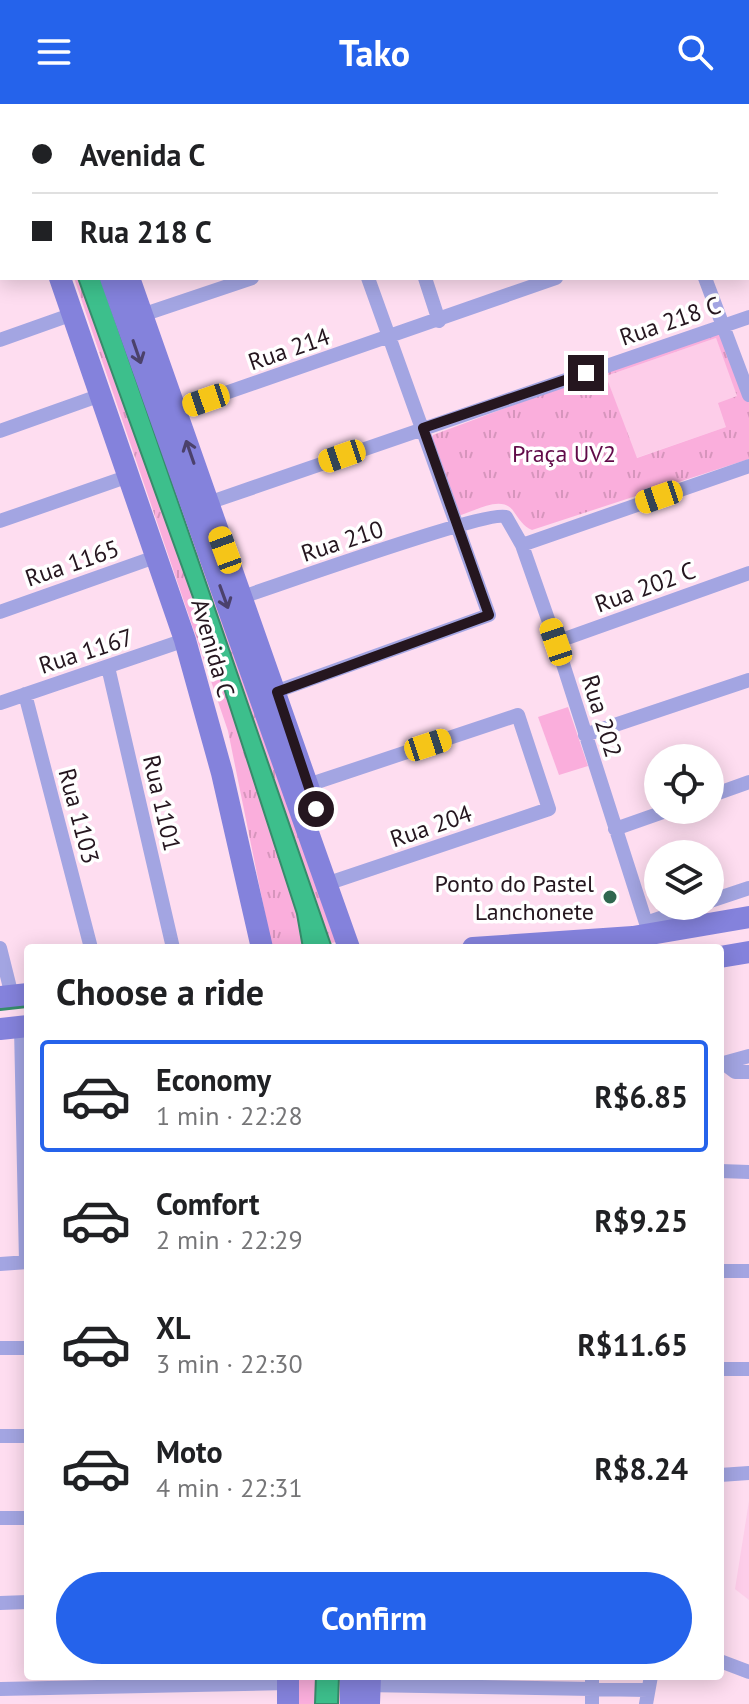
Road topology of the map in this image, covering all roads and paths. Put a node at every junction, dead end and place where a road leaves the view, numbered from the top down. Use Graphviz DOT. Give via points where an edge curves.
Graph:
graph roads {
  1 [pos="61,280"];
  2 [pos="112,280"];
  3 [pos="130,280"];
  4 [pos="246,280"];
  5 [pos="369,280"];
  6 [pos="426,280"];
  7 [pos="551,280"];
  8 [pos="706,280"];
  9 [pos="73,314"];
  10 [pos="142,315"];
  11 [pos="749,317"];
  12 [pos="439,321"];
  13 [pos="724,326"];
  14 [pos="388,338"];
  15 [pos="0,340"];
  16 [pos="101,395"];
  17 [pos="749,395"];
  18 [pos="168,414"];
  19 [pos="423,428"];
  20 [pos="0,431"];
  21 [pos="749,466"];
  22 [pos="129,476"];
  23 [pos="208,503"];
  24 [pos="0,521"];
  25 [pos="456,527"];
  26 [pos="522,545"];
  27 [pos="158,556"];
  28 [pos="749,573"];
  29 [pos="242,597"];
  30 [pos="0,612"];
  31 [pos="185,640"];
  32 [pos="556,642"];
  33 [pos="108,667"];
  34 [pos="749,680"];
  35 [pos="25,694"];
  36 [pos="269,694"];
  37 [pos="0,703"];
  38 [pos="585,735"];
  39 [pos="749,782"];
  40 [pos="300,786"];
  41 [pos="724,791"];
  42 [pos="644,819"];
  43 [pos="615,829"];
  44 [pos="333,882"];
  45 [pos="749,888"];
  46 [pos="724,896"];
  47 [pos="749,917"];
  48 [pos="670,920"];
  49 [pos="640,936"];
  50 [pos="90,944"];
  51 [pos="172,944"];
  52 [pos="261,944"];
  53 [pos="348,944"];
  54 [pos="362,944"];
  55 [pos="529,944"];
  56 [pos="0,948"];
  57 [pos="749,952"];
  58 [pos="724,956"];
  59 [pos="13,996"];
  60 [pos="16,1028"];
  61 [pos="749,1056"];
  62 [pos="724,1063"];
  63 [pos="724,1066"];
  64 [pos="749,1072"];
  65 [pos="724,1171"];
  66 [pos="749,1172"];
  67 [pos="24,1198"];
  68 [pos="24,1262"];
  69 [pos="0,1264"];
  70 [pos="724,1271"];
  71 [pos="749,1271"];
  72 [pos="0,1348"];
  73 [pos="24,1348"];
  74 [pos="724,1369"];
  75 [pos="749,1369"];
  76 [pos="0,1436"];
  77 [pos="24,1436"];
  78 [pos="749,1473"];
  79 [pos="724,1475"];
  80 [pos="0,1518"];
  81 [pos="24,1518"];
  82 [pos="24,1602"];
  83 [pos="0,1603"];
  84 [pos="724,1663"];
  85 [pos="749,1672"];
  86 [pos="288,1688"];
  87 [pos="360,1688"];
  88 [pos="0,1689"];
  89 [pos="592,1690"];
  90 [pos="648,1690"];
  1 -- 9 [label="street, Avenida C"];
  2 -- 18 [label="street, Avenida C, one-way"];
  3 -- 10 [label="street, Avenida C"];
  4 -- 10 [label="street"];
  5 -- 14 [label="street"];
  6 -- 12 [label="street"];
  7 -- 12 [label="street, Rua 214"];
  8 -- 13 [label="street"];
  9 -- 15 [label="street"];
  9 -- 16 [label="street, Avenida C"];
  10 -- 18 [label="street, Avenida C"];
  11 -- 13 [label="street, Rua 218 C"];
  12 -- 14 [label="street, Rua 214"];
  13 -- 17 [label="street"];
  13 -- 19 [label="street, Rua 218 C"];
  14 -- 18 [label="street, Rua 214"];
  14 -- 19 [label="street"];
  16 -- 20 [label="street"];
  16 -- 22 [label="street, Avenida C"];
  23 -- 18 [label="street, Avenida C, one-way"];
  18 -- 36 [label="street, Avenida C, one-way"];
  19 -- 23 [label="street, Rua 218 C"];
  19 -- 25 [label="street"];
  21 -- 26 [label="street"];
  22 -- 24 [label="street"];
  22 -- 27 [label="street, Avenida C"];
  23 -- 29 [label="street, Avenida C"];
  25 -- 26 [label="street, Rua 202" via="502,515"];
  25 -- 29 [label="street, Rua 210"];
  25 -- 36 [label="street" via="489,615"];
  26 -- 32 [label="street, Rua 202"];
  27 -- 30 [label="street, Rua 1165"];
  27 -- 31 [label="street, Avenida C"];
  28 -- 32 [label="street, Rua 202 C"];
  29 -- 36 [label="street, Avenida C"];
  31 -- 33 [label="street, Rua 1167"];
  31 -- 52 [label="street, Avenida C"];
  32 -- 38 [label="street, Rua 202"];
  33 -- 35 [label="street, Rua 1167"];
  33 -- 51 [label="street, Rua 1101"];
  34 -- 38 [label="street"];
  35 -- 37 [label="street, Rua 1167"];
  35 -- 50 [label="street, Rua 1103"];
  36 -- 40 [label="street, Avenida C"];
  38 -- 43 [label="street, Rua 202"];
  39 -- 41 [label="street"];
  40 -- 44 [label="street, Avenida C"];
  40 -- 44 [label="street, Rua 204" via="518,715 549,809"];
  42 -- 43 [label="street"];
  43 -- 49 [label="street, Rua 202"];
  44 -- 53 [label="street, Avenida C"];
  44 -- 54 [label="street, Avenida C"];
  45 -- 46 [label="street"];
  47 -- 49 [label="street"];
  48 -- 49 [label="street"];
  49 -- 55 [label="street"];
  56 -- 59 [label="street"];
  57 -- 58 [label="street"];
  60 -- 67 [label="street"];
  61 -- 62 [label="street"];
  63 -- 64 [label="street"];
  65 -- 66 [label="street"];
  68 -- 69 [label="street"];
  70 -- 71 [label="street"];
  72 -- 73 [label="street"];
  74 -- 75 [label="street"];
  76 -- 77 [label="street"];
  78 -- 79 [label="street"];
  80 -- 81 [label="street"];
  82 -- 83 [label="street"];
  84 -- 85 [label="street"];
  86 -- 88 [label="street"];
  87 -- 89 [label="street"];
  89 -- 90 [label="street"];
}
